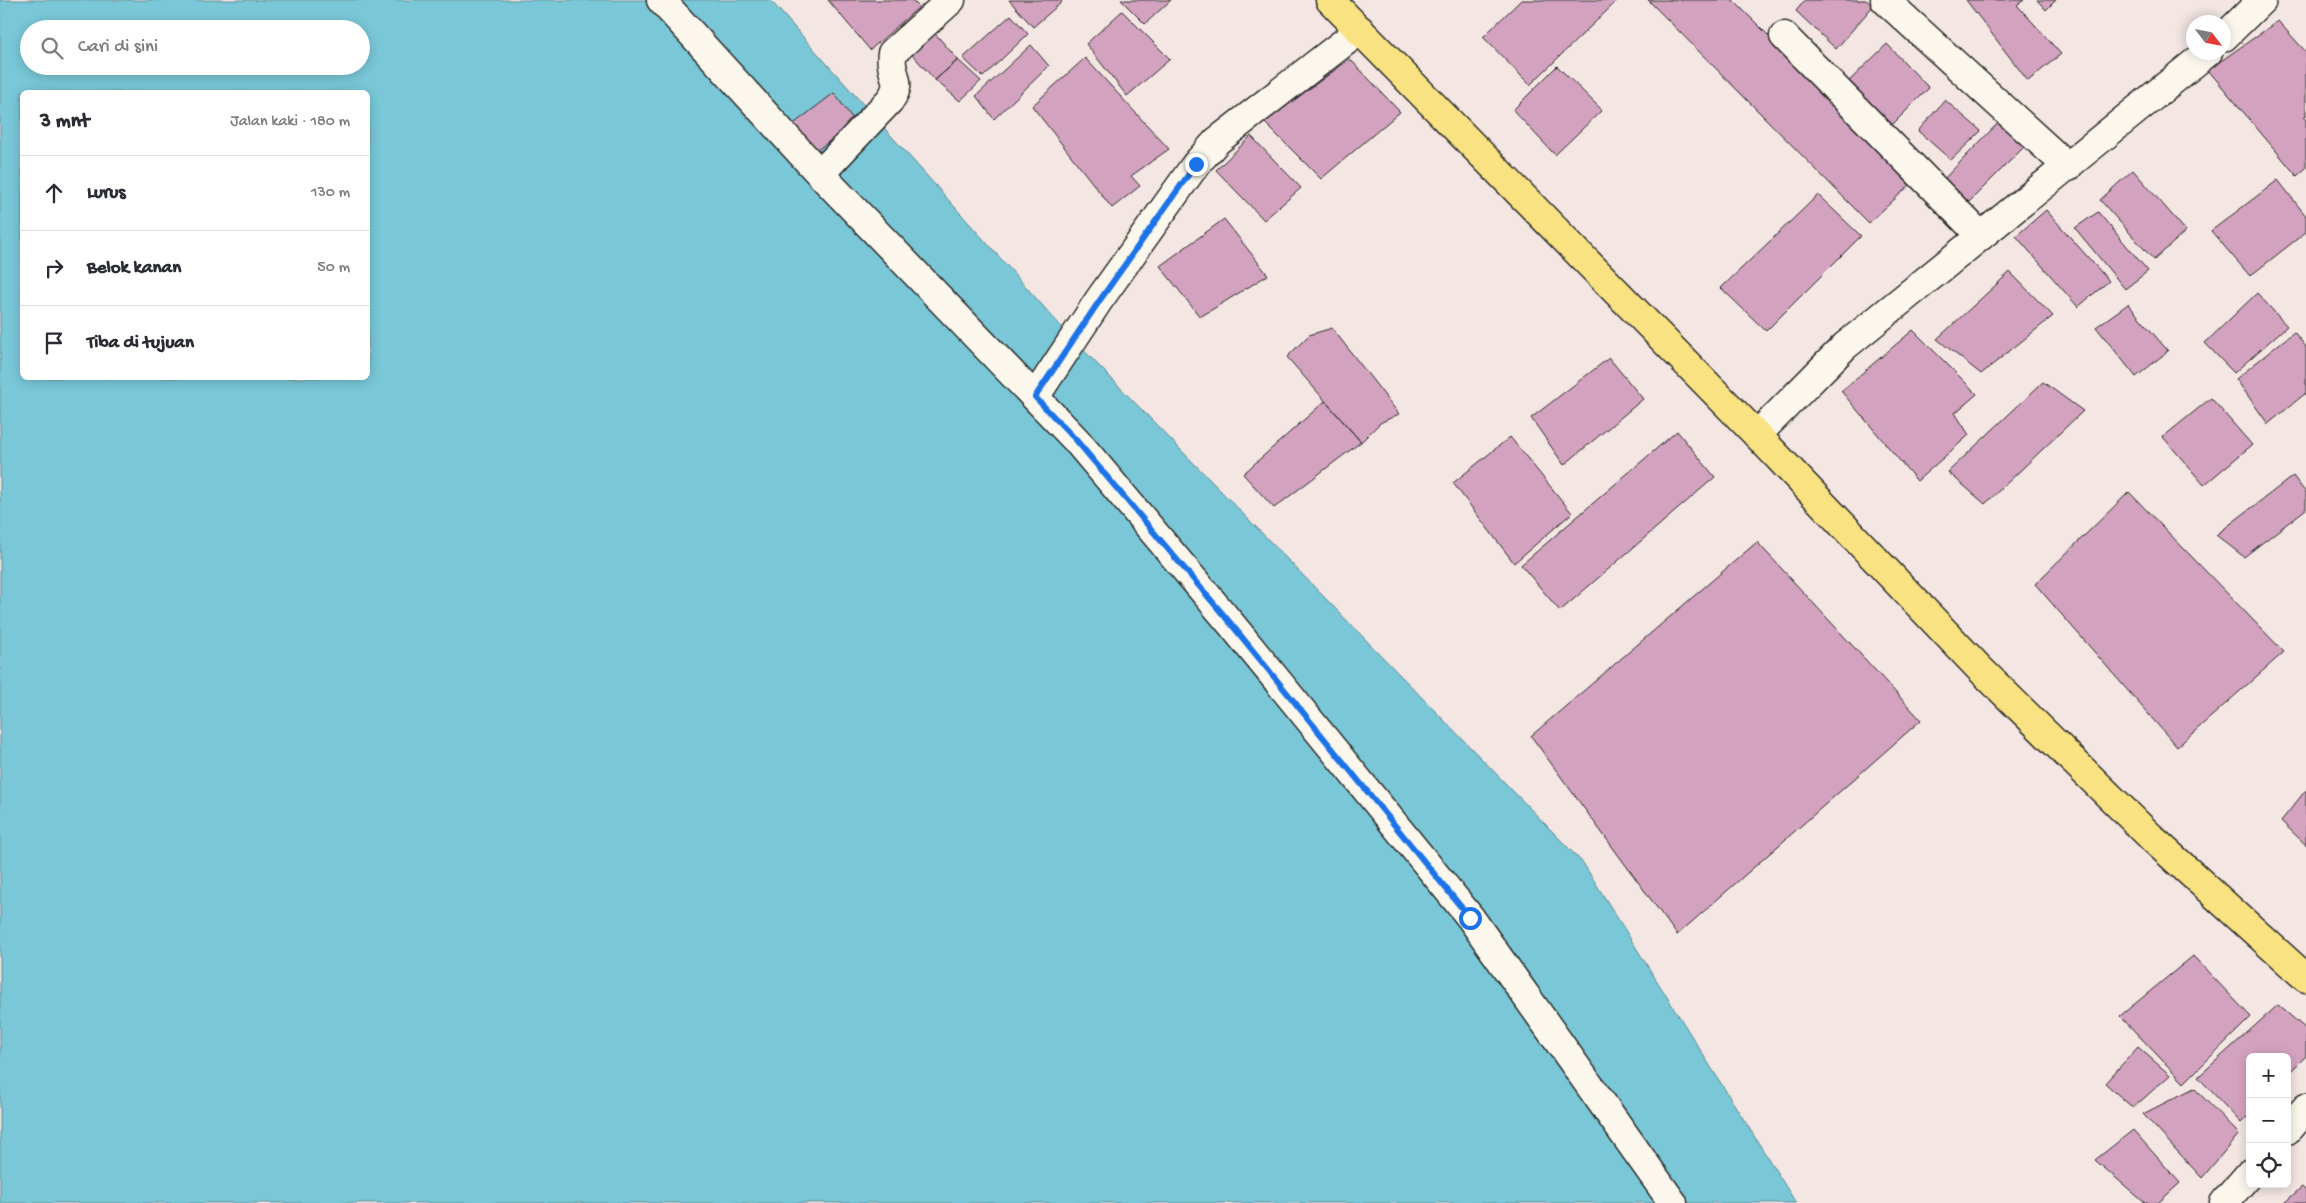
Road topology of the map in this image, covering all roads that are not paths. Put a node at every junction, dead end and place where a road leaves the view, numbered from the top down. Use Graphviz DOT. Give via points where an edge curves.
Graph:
graph roads {
  1 [pos="661,0"];
  2 [pos="951,0"];
  3 [pos="1330,0"];
  4 [pos="1885,0"];
  5 [pos="2262,0"];
  6 [pos="1360,30"];
  7 [pos="2231,30"];
  8 [pos="1784,36"];
  9 [pos="2198,60"];
  10 [pos="2068,167"];
  11 [pos="820,174"];
  12 [pos="1981,236"];
  13 [pos="1035,397"];
  14 [pos="1757,435"];
  15 [pos="2306,978"];
  16 [pos="2306,1108"];
  17 [pos="2291,1125"];
  18 [pos="2246,1178"];
  19 [pos="1673,1203"];
  20 [pos="2224,1203"];
  1 -- 11 [label="street"];
  2 -- 11 [label="street" via="892,53 890,63 897,80 897,90"];
  3 -- 6 [label="highway"];
  4 -- 10 [label="street"];
  5 -- 7 [label="street"];
  6 -- 13 [label="street" via="1217,141 1196,164"];
  6 -- 14 [label="highway"];
  8 -- 12 [label="street"];
  9 -- 10 [label="street"];
  10 -- 12 [label="street"];
  11 -- 13 [label="street"];
  12 -- 14 [label="street" via="1845,346"];
  13 -- 19 [label="street" via="1076,440 1232,625 1470,918"];
  14 -- 15 [label="highway" via="1986,675 2154,840"];
  16 -- 17 [label="street"];
  18 -- 20 [label="street"];
}
